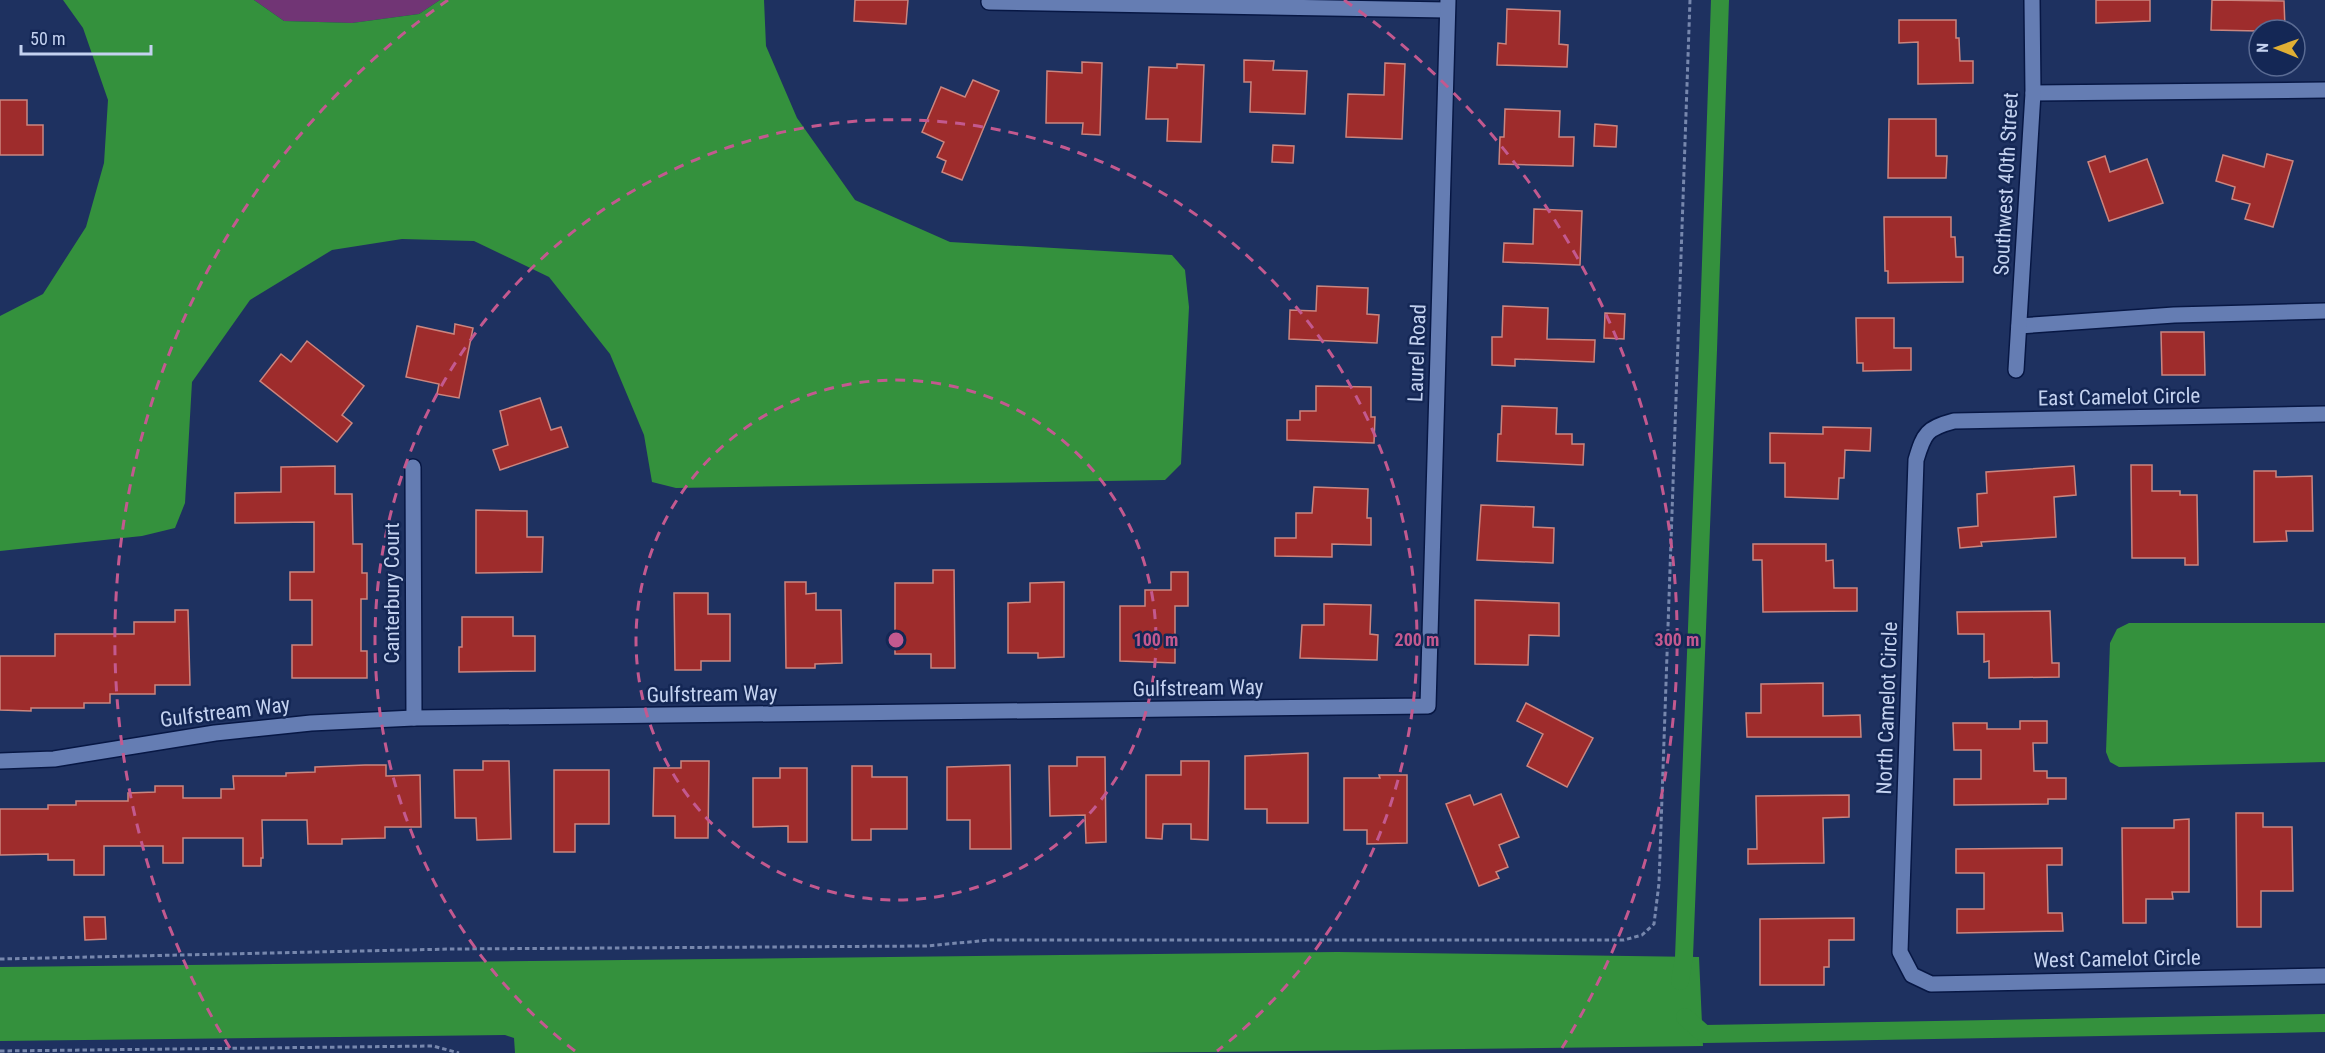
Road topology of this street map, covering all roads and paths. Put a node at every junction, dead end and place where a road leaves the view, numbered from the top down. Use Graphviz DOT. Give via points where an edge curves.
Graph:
graph roads {
  1 [pos="1690,0"];
  2 [pos="2032,0"];
  3 [pos="989,2"];
  4 [pos="1448,5"];
  5 [pos="2325,90"];
  6 [pos="2033,93"];
  7 [pos="2325,311"];
  8 [pos="2019,326"];
  9 [pos="2016,370"];
  10 [pos="2325,414"];
  11 [pos="1922,441"];
  12 [pos="413,466"];
  13 [pos="1428,706"];
  14 [pos="414,718"];
  15 [pos="0,761"];
  16 [pos="0,959"];
  17 [pos="1912,975"];
  18 [pos="2325,976"];
  19 [pos="0,1051"];
  20 [pos="459,1053"];
  1 -- 16 [label="path" via="1659,883 1654,924 1642,935 1624,940 990,940 926,946 452,949"];
  2 -- 6 [label="street, Southwest 40th Street"];
  3 -- 4 [label="street"];
  4 -- 13 [label="street, Laurel Road"];
  5 -- 6 [label="street"];
  6 -- 8 [label="street, Southwest 40th Street"];
  7 -- 8 [label="street" via="2174,315"];
  8 -- 9 [label="street, Southwest 40th Street"];
  10 -- 11 [label="street, East Camelot Circle" via="1954,421 1934,426"];
  11 -- 17 [label="street, North Camelot Circle" via="1916,460 1900,952"];
  12 -- 14 [label="street, Canterbury Court"];
  13 -- 14 [label="street, Gulfstream Way"];
  14 -- 15 [label="street, Gulfstream Way" via="311,723 215,733 54,759"];
  17 -- 18 [label="street, West Camelot Circle" via="1931,984"];
  19 -- 20 [label="path" via="433,1046"];
}
